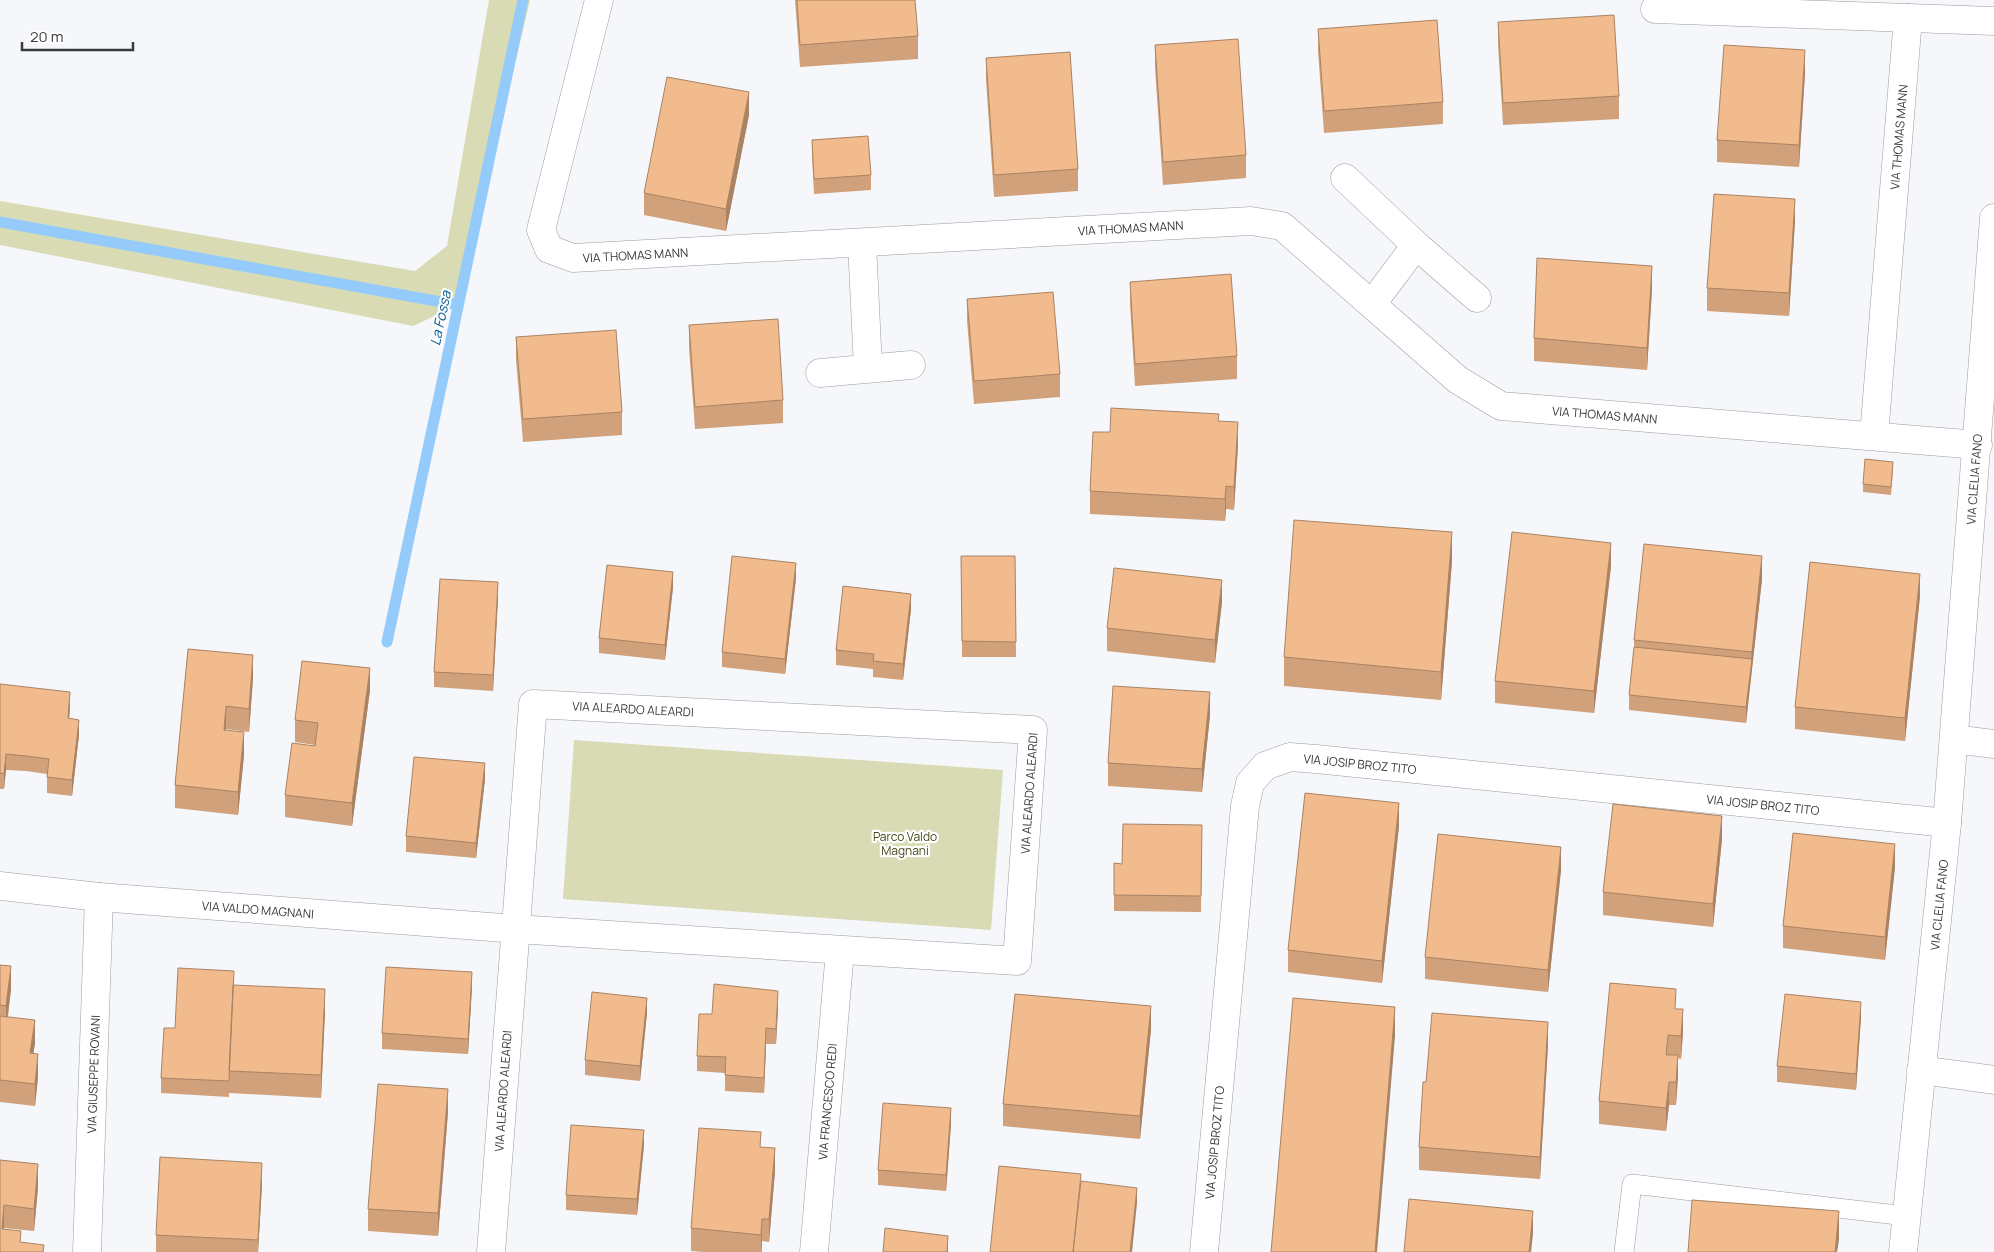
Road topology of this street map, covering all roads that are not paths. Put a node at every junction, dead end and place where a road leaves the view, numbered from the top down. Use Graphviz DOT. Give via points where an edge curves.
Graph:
graph roads {
  1 [pos="599,0"];
  2 [pos="1655,9"];
  3 [pos="1908,18"];
  4 [pos="1994,21"];
  5 [pos="1345,178"];
  6 [pos="1994,218"];
  7 [pos="862,242"];
  8 [pos="1416,245"];
  9 [pos="1477,298"];
  10 [pos="1372,304"];
  11 [pos="911,365"];
  12 [pos="868,368"];
  13 [pos="820,373"];
  14 [pos="1874,436"];
  15 [pos="1978,445"];
  16 [pos="1954,739"];
  17 [pos="1994,744"];
  18 [pos="1947,823"];
  19 [pos="0,886"];
  20 [pos="98,897"];
  21 [pos="516,929"];
  22 [pos="840,950"];
  23 [pos="1921,1070"];
  24 [pos="1994,1080"];
  25 [pos="1906,1216"];
  26 [pos="87,1252"];
  27 [pos="491,1252"];
  28 [pos="814,1252"];
  29 [pos="1204,1252"];
  30 [pos="1624,1252"];
  31 [pos="1903,1252"];
  1 -- 7 [label="street, VIA THOMAS MANN" via="541,230 549,249 573,258"];
  2 -- 3 [label="street"];
  3 -- 4 [label="street"];
  3 -- 14 [label="street, VIA THOMAS MANN"];
  5 -- 8 [label="street"];
  6 -- 15 [label="street, VIA CLELIA FANO"];
  7 -- 10 [label="street, VIA THOMAS MANN" via="1251,221 1282,226"];
  7 -- 12 [label="street"];
  8 -- 9 [label="street"];
  8 -- 10 [label="street"];
  10 -- 14 [label="street, VIA THOMAS MANN" via="1458,380 1501,406"];
  11 -- 12 [label="street"];
  12 -- 13 [label="street"];
  14 -- 15 [label="street, VIA THOMAS MANN"];
  15 -- 16 [label="street, VIA CLELIA FANO"];
  16 -- 17 [label="street"];
  16 -- 18 [label="street, VIA CLELIA FANO"];
  18 -- 23 [label="street, VIA CLELIA FANO"];
  18 -- 29 [label="street, VIA JOSIP BROZ TITO" via="1316,758 1290,757 1265,766 1250,783 1245,806"];
  19 -- 20 [label="street, VIA VALDO MAGNANI"];
  20 -- 21 [label="street, VIA VALDO MAGNANI"];
  20 -- 26 [label="street, VIA GIUSEPPE ROVANI"];
  21 -- 22 [label="street, VIA ALEARDO ALEARDI"];
  21 -- 22 [label="street, VIA ALEARDO ALEARDI" via="533,704 1033,730 1017,961"];
  21 -- 27 [label="street, VIA ALEARDO ALEARDI"];
  22 -- 28 [label="street, VIA FRANCESCO REDI"];
  23 -- 24 [label="street"];
  23 -- 25 [label="street, VIA CLELIA FANO"];
  25 -- 30 [label="lane" via="1632,1184"];
  25 -- 31 [label="street, VIA CLELIA FANO"];
}
